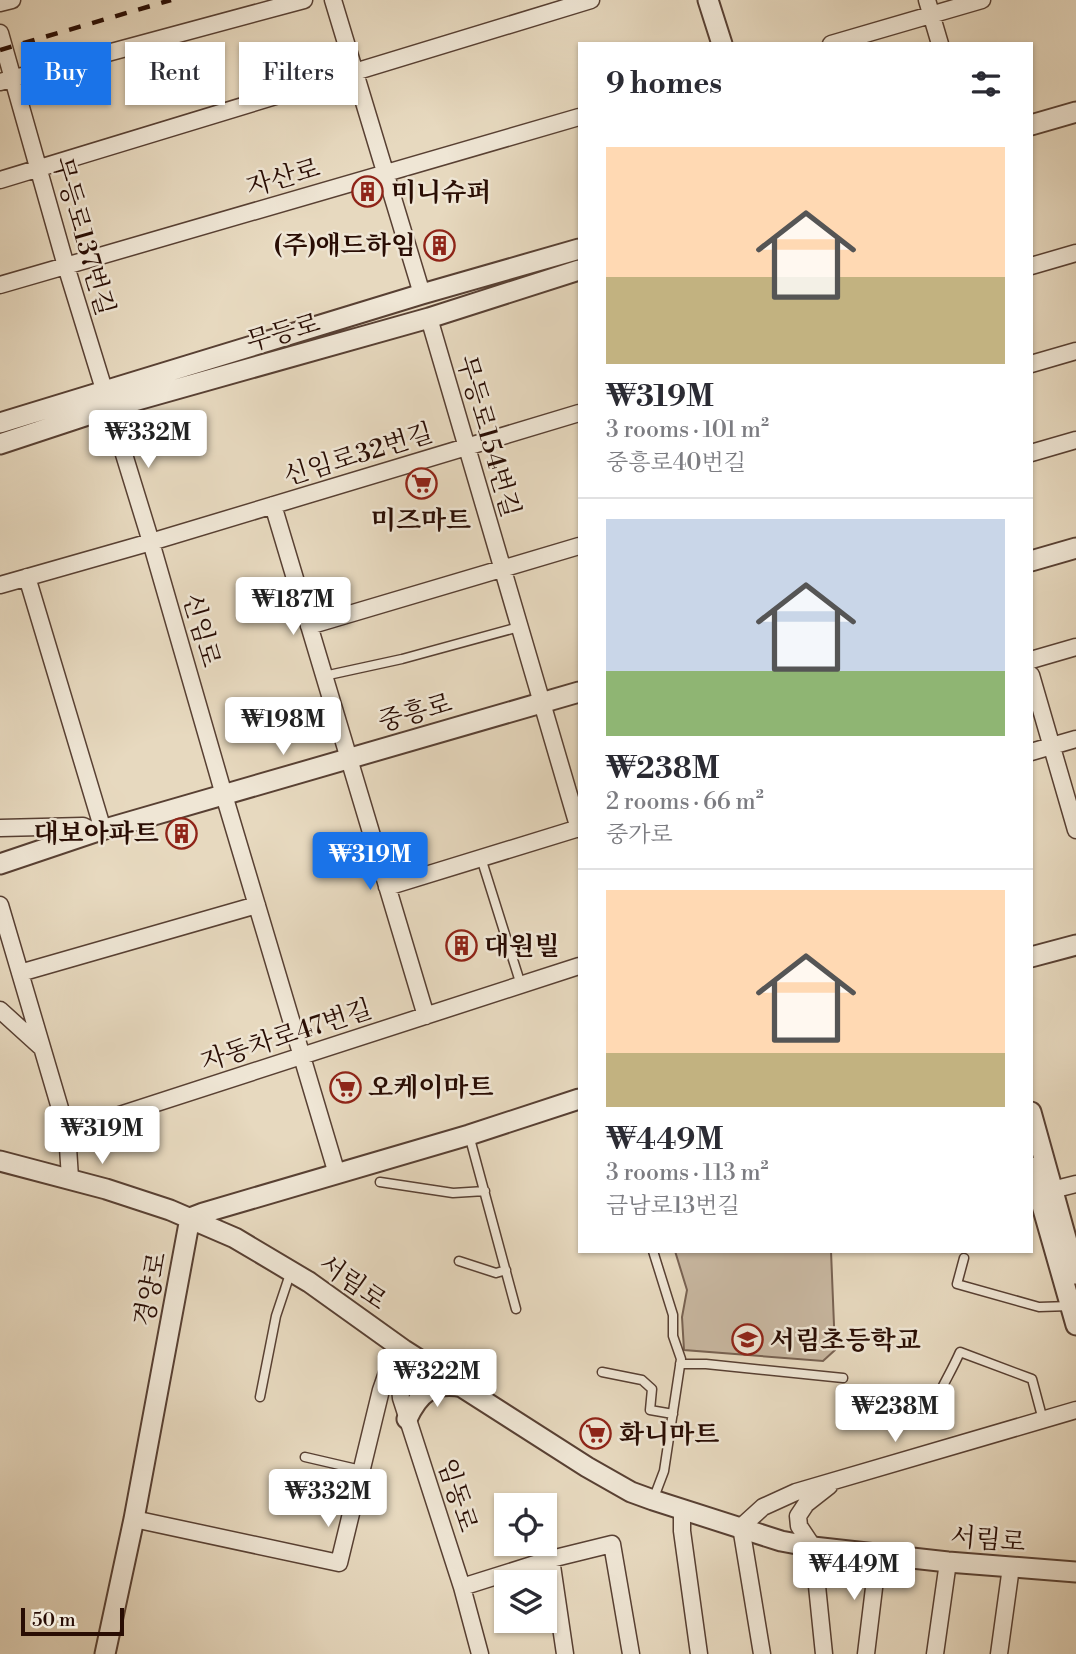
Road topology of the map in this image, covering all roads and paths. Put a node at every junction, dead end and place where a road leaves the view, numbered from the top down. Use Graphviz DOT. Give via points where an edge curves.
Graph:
graph roads {
  1 [pos="12,0"];
  2 [pos="304,0"];
  3 [pos="333,0"];
  4 [pos="591,0"];
  5 [pos="708,0"];
  6 [pos="982,0"];
  7 [pos="0,3"];
  8 [pos="930,7"];
  9 [pos="0,33"];
  10 [pos="346,42"];
  11 [pos="721,42"];
  12 [pos="836,42"];
  13 [pos="939,42"];
  14 [pos="358,71"];
  15 [pos="6,80"];
  16 [pos="358,82"];
  17 [pos="246,105"];
  18 [pos="1076,112"];
  19 [pos="578,117"];
  20 [pos="1033,124"];
  21 [pos="38,168"];
  22 [pos="385,173"];
  23 [pos="0,180"];
  24 [pos="578,249"];
  25 [pos="1076,253"];
  26 [pos="1033,265"];
  27 [pos="66,266"];
  28 [pos="578,270"];
  29 [pos="0,285"];
  30 [pos="422,294"];
  31 [pos="429,318"];
  32 [pos="1076,351"];
  33 [pos="1033,360"];
  34 [pos="107,399"];
  35 [pos="578,413"];
  36 [pos="0,423"];
  37 [pos="1071,441"];
  38 [pos="0,444"];
  39 [pos="467,447"];
  40 [pos="1033,452"];
  41 [pos="273,505"];
  42 [pos="151,542"];
  43 [pos="578,546"];
  44 [pos="1076,548"];
  45 [pos="1033,560"];
  46 [pos="502,568"];
  47 [pos="27,577"];
  48 [pos="0,585"];
  49 [pos="309,626"];
  50 [pos="519,627"];
  51 [pos="1076,647"];
  52 [pos="1033,659"];
  53 [pos="324,676"];
  54 [pos="1033,682"];
  55 [pos="578,692"];
  56 [pos="542,703"];
  57 [pos="1076,738"];
  58 [pos="1051,746"];
  59 [pos="1033,751"];
  60 [pos="349,759"];
  61 [pos="224,795"];
  62 [pos="578,826"];
  63 [pos="0,828"];
  64 [pos="578,829"];
  65 [pos="1076,830"];
  66 [pos="99,831"];
  67 [pos="481,858"];
  68 [pos="0,864"];
  69 [pos="387,887"];
  70 [pos="0,905"];
  71 [pos="257,905"];
  72 [pos="1076,944"];
  73 [pos="1033,956"];
  74 [pos="578,966"];
  75 [pos="20,973"];
  76 [pos="521,985"];
  77 [pos="0,1010"];
  78 [pos="426,1016"];
  79 [pos="42,1048"];
  80 [pos="303,1056"];
  81 [pos="578,1098"];
  82 [pos="1033,1128"];
  83 [pos="67,1132"];
  84 [pos="469,1135"];
  85 [pos="0,1161"];
  86 [pos="1033,1172"];
  87 [pos="337,1174"];
  88 [pos="70,1178"];
  89 [pos="380,1181"];
  90 [pos="1076,1184"];
  91 [pos="485,1191"];
  92 [pos="1041,1193"];
  93 [pos="190,1219"];
  94 [pos="654,1253"];
  95 [pos="964,1258"];
  96 [pos="459,1261"];
  97 [pos="506,1270"];
  98 [pos="291,1271"];
  99 [pos="1076,1274"];
  100 [pos="516,1309"];
  101 [pos="1073,1316"];
  102 [pos="404,1350"];
  103 [pos="680,1364"];
  104 [pos="602,1372"];
  105 [pos="843,1378"];
  106 [pos="463,1387"];
  107 [pos="938,1396"];
  108 [pos="260,1397"];
  109 [pos="1076,1410"];
  110 [pos="673,1414"];
  111 [pos="407,1419"];
  112 [pos="1043,1420"];
  113 [pos="305,1457"];
  114 [pos="361,1470"];
  115 [pos="839,1479"];
  116 [pos="653,1500"];
  117 [pos="682,1511"];
  118 [pos="134,1519"];
  119 [pos="741,1527"];
  120 [pos="813,1547"];
  121 [pos="878,1555"];
  122 [pos="551,1559"];
  123 [pos="948,1562"];
  124 [pos="1011,1567"];
  125 [pos="1076,1572"];
  126 [pos="462,1587"];
  127 [pos="105,1654"];
  128 [pos="480,1654"];
  129 [pos="565,1654"];
  130 [pos="631,1654"];
  131 [pos="699,1654"];
  132 [pos="761,1654"];
  133 [pos="824,1654"];
  134 [pos="866,1654"];
  135 [pos="935,1654"];
  136 [pos="999,1654"];
  1 -- 7 [label="street"];
  2 -- 15 [label="street"];
  3 -- 10 [label="street"];
  4 -- 14 [label="street"];
  5 -- 11 [label="street"];
  6 -- 8 [label="street"];
  8 -- 12 [label="street"];
  8 -- 13 [label="street"];
  9 -- 15 [label="street, 무등로137번길"];
  15 -- 21 [label="street, 무등로137번길"];
  16 -- 22 [label="street"];
  17 -- 21 [label="street"];
  18 -- 20 [label="street"];
  19 -- 22 [label="street, 자산로"];
  21 -- 23 [label="street"];
  21 -- 27 [label="street, 무등로137번길"];
  22 -- 27 [label="street, 자산로"];
  22 -- 30 [label="street"];
  24 -- 30 [label="street, 무등로"];
  25 -- 26 [label="street"];
  27 -- 29 [label="street, 자산로"];
  27 -- 34 [label="street, 무등로137번길"];
  28 -- 31 [label="street, 무등로"];
  30 -- 34 [label="street, 무등로"];
  31 -- 34 [label="street, 무등로"];
  31 -- 39 [label="street, 무등로154번길"];
  32 -- 33 [label="street"];
  34 -- 36 [label="street, 무등로"];
  34 -- 38 [label="street, 무등로"];
  34 -- 42 [label="street, 신임로"];
  35 -- 39 [label="street, 신임로32번길"];
  37 -- 40 [label="street"];
  39 -- 41 [label="street, 신임로32번길"];
  39 -- 46 [label="street, 무등로154번길"];
  41 -- 42 [label="street, 신임로32번길"];
  41 -- 49 [label="street"];
  42 -- 47 [label="street, 신임로32번길"];
  42 -- 61 [label="street, 신임로"];
  43 -- 46 [label="street"];
  44 -- 45 [label="street"];
  46 -- 49 [label="street"];
  46 -- 50 [label="street, 무등로154번길"];
  47 -- 48 [label="street, 신임로32번길"];
  47 -- 66 [label="street"];
  49 -- 53 [label="street"];
  50 -- 53 [label="lane"];
  50 -- 56 [label="street, 무등로154번길"];
  51 -- 52 [label="street"];
  53 -- 60 [label="street"];
  54 -- 58 [label="street"];
  55 -- 56 [label="street, 중흥로"];
  56 -- 60 [label="street, 중흥로"];
  56 -- 62 [label="street, 무등로154번길"];
  57 -- 58 [label="street"];
  58 -- 59 [label="street"];
  58 -- 65 [label="street"];
  60 -- 61 [label="street, 중흥로"];
  60 -- 69 [label="street"];
  61 -- 66 [label="street, 중흥로"];
  61 -- 71 [label="street, 신임로"];
  63 -- 66 [label="street" via="83,826"];
  64 -- 67 [label="street"];
  66 -- 68 [label="street, 중흥로"];
  67 -- 69 [label="street"];
  67 -- 76 [label="lane"];
  69 -- 78 [label="street"];
  70 -- 75 [label="street"];
  71 -- 75 [label="street"];
  71 -- 80 [label="street, 신임로"];
  72 -- 73 [label="street"];
  74 -- 76 [label="street, 자동차로47번길"];
  75 -- 79 [label="street"];
  76 -- 78 [label="street, 자동차로47번길"];
  77 -- 79 [label="street"];
  78 -- 80 [label="street, 자동차로47번길"];
  79 -- 83 [label="street"];
  80 -- 83 [label="street, 자동차로47번길"];
  80 -- 87 [label="street, 신임로"];
  81 -- 84 [label="street"];
  82 -- 92 [label="street"];
  83 -- 88 [label="street"];
  84 -- 87 [label="street"];
  84 -- 91 [label="lane"];
  85 -- 88 [label="street, 서림로"];
  86 -- 92 [label="street"];
  87 -- 93 [label="street"];
  88 -- 93 [label="street, 서림로"];
  89 -- 91 [label="lane" via="453,1193"];
  90 -- 92 [label="street"];
  91 -- 97 [label="lane"];
  92 -- 99 [label="street"];
  92 -- 101 [label="street"];
  93 -- 98 [label="street, 서림로" via="235,1238"];
  93 -- 118 [label="street, 경양로"];
  94 -- 103 [label="lane" via="673,1315"];
  95 -- 101 [label="lane" via="957,1284"];
  96 -- 97 [label="lane" via="496,1273"];
  97 -- 100 [label="lane"];
  98 -- 102 [label="street, 서림로"];
  98 -- 108 [label="lane" via="276,1316"];
  102 -- 106 [label="street, 서림로"];
  102 -- 111 [label="street, 임동로" via="400,1388"];
  102 -- 114 [label="street" via="390,1364"];
  103 -- 105 [label="lane"];
  103 -- 110 [label="lane"];
  104 -- 110 [label="lane" via="642,1380 652,1389 650,1409"];
  106 -- 111 [label="street" via="445,1385 426,1392"];
  106 -- 116 [label="street, 서림로" via="587,1467"];
  107 -- 112 [label="lane" via="960,1352 1032,1379"];
  109 -- 112 [label="street"];
  110 -- 116 [label="lane" via="664,1471"];
  111 -- 126 [label="street, 임동로"];
  112 -- 115 [label="street"];
  113 -- 114 [label="lane"];
  114 -- 118 [label="street" via="339,1563"];
  115 -- 119 [label="street" via="779,1499"];
  115 -- 120 [label="street" via="800,1511 799,1526"];
  116 -- 117 [label="street, 서림로"];
  117 -- 119 [label="street, 서림로"];
  117 -- 131 [label="street"];
  118 -- 127 [label="street, 경양로"];
  119 -- 120 [label="street, 서림로"];
  119 -- 132 [label="street"];
  120 -- 121 [label="street, 서림로"];
  120 -- 133 [label="street"];
  121 -- 123 [label="street, 서림로"];
  121 -- 134 [label="street"];
  122 -- 126 [label="street"];
  122 -- 129 [label="street"];
  122 -- 130 [label="street" via="612,1544"];
  123 -- 124 [label="street, 서림로"];
  123 -- 135 [label="street"];
  124 -- 125 [label="street, 서림로"];
  124 -- 136 [label="street"];
  126 -- 128 [label="street, 임동로"];
}
